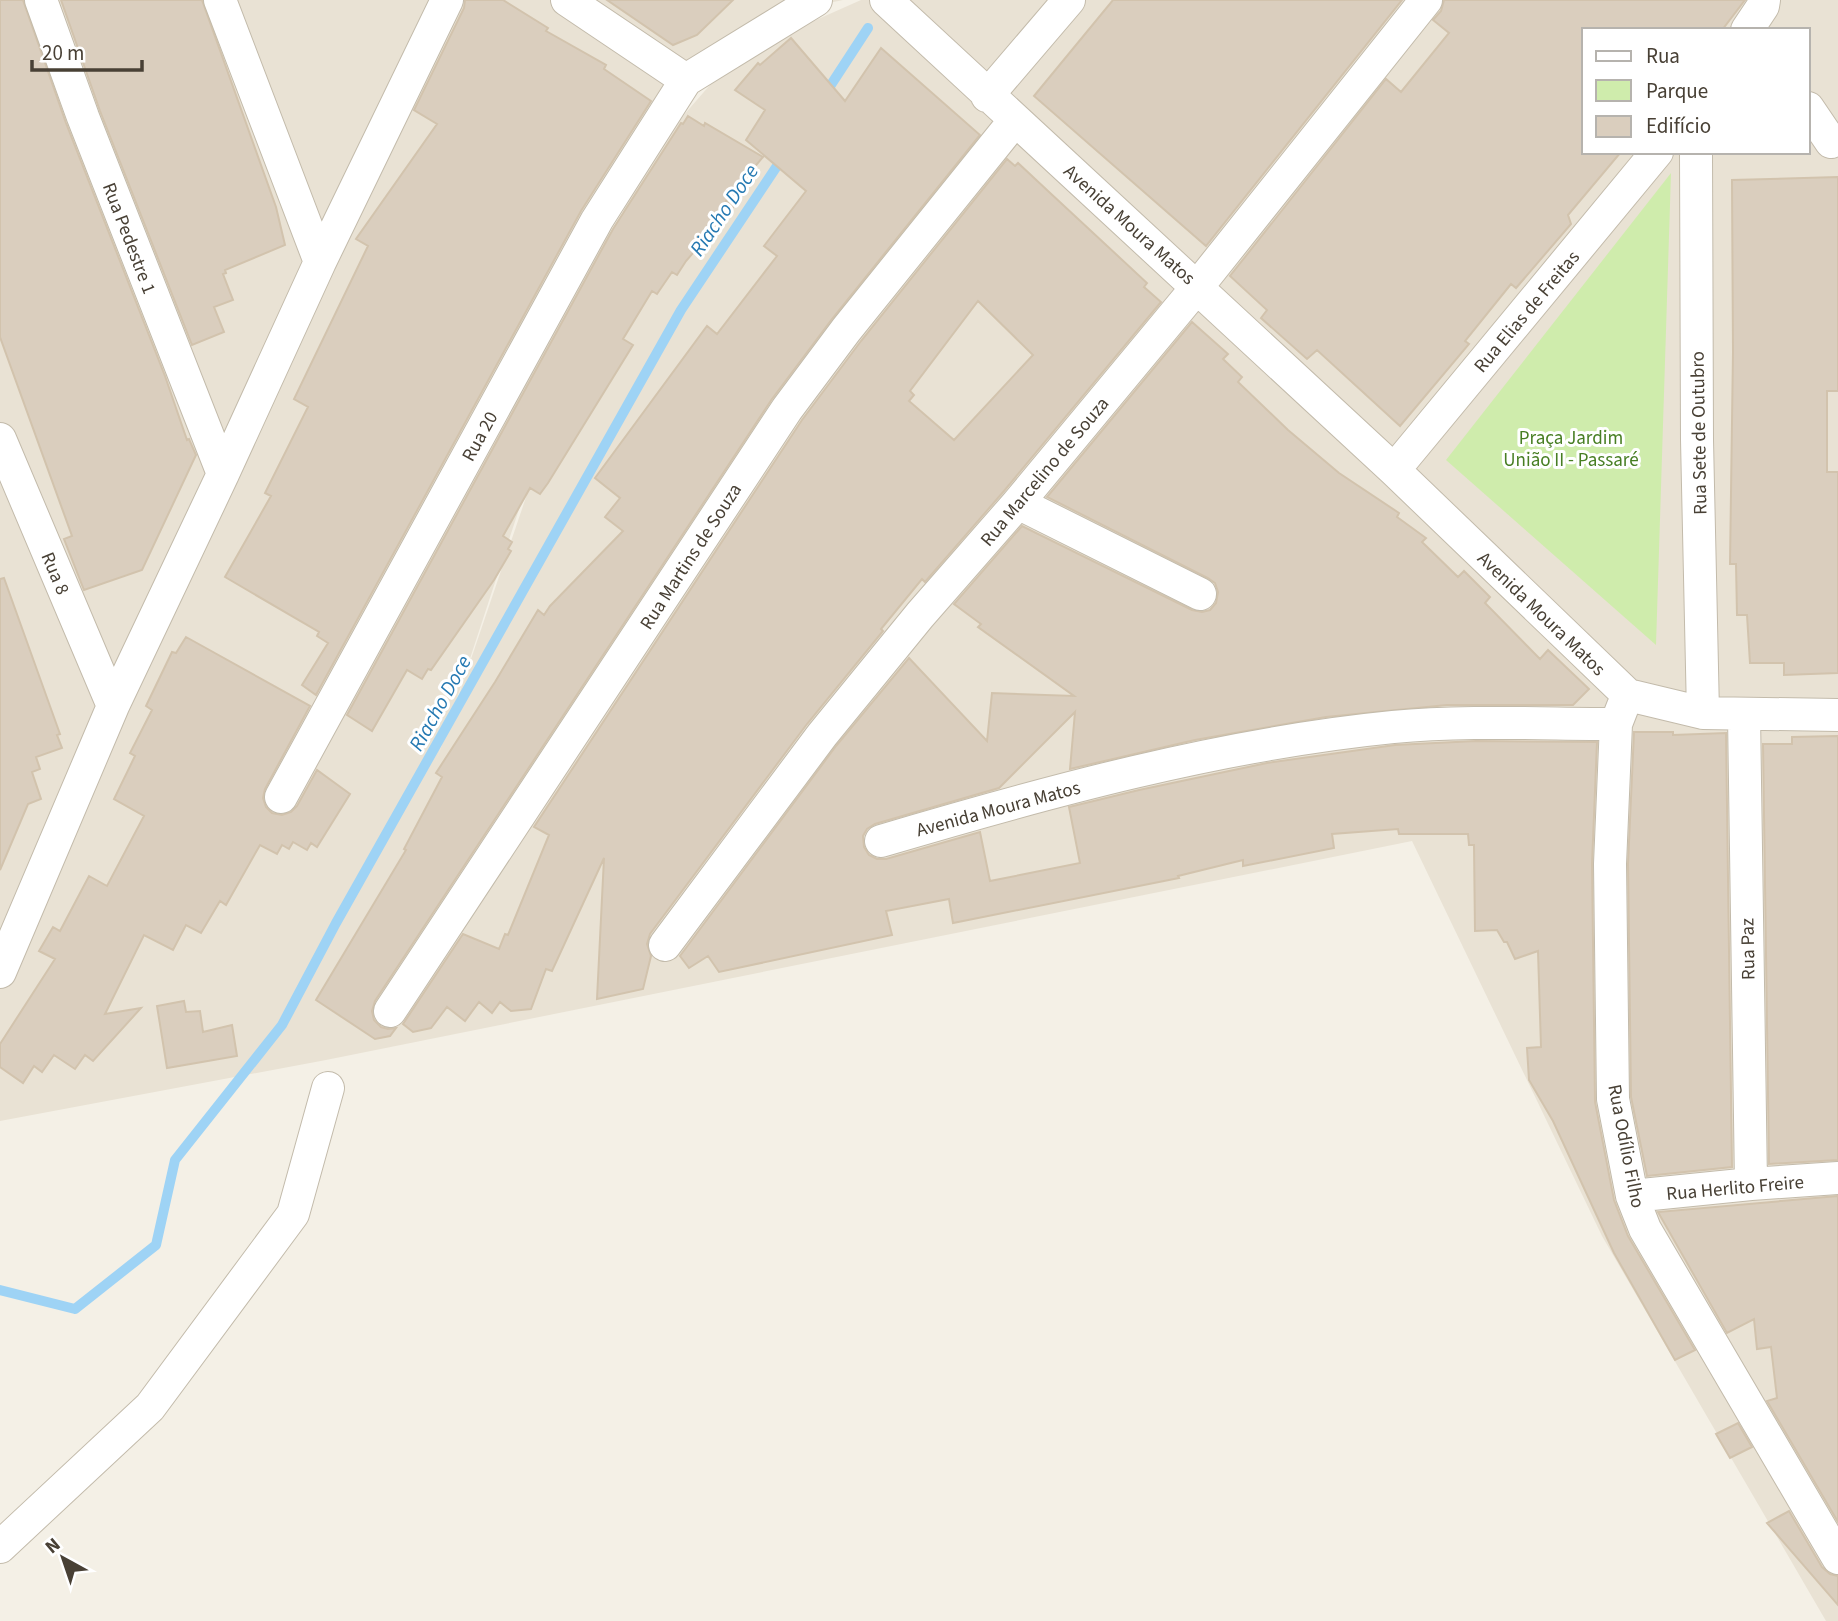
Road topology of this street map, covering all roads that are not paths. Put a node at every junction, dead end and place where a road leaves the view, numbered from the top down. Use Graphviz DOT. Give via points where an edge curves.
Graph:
graph roads {
  1 [pos="41,0"];
  2 [pos="220,0"];
  3 [pos="447,0"];
  4 [pos="567,0"];
  5 [pos="816,0"];
  6 [pos="886,0"];
  7 [pos="1069,0"];
  8 [pos="1426,0"];
  9 [pos="686,80"];
  10 [pos="987,96"];
  11 [pos="1810,112"];
  12 [pos="1015,120"];
  13 [pos="1826,142"];
  14 [pos="1655,154"];
  15 [pos="1696,154"];
  16 [pos="320,262"];
  17 [pos="1198,286"];
  18 [pos="0,439"];
  19 [pos="1394,470"];
  20 [pos="223,474"];
  21 [pos="1018,503"];
  22 [pos="1200,594"];
  23 [pos="113,706"];
  24 [pos="1622,709"];
  25 [pos="1703,713"];
  26 [pos="1744,715"];
  27 [pos="1838,715"];
  28 [pos="281,797"];
  29 [pos="881,841"];
  30 [pos="665,945"];
  31 [pos="0,972"];
  32 [pos="390,1011"];
  33 [pos="328,1088"];
  34 [pos="1838,1178"];
  35 [pos="1751,1184"];
  36 [pos="1632,1196"];
  37 [pos="0,1547"];
  38 [pos="1838,1558"];
  1 -- 20 [label="street, Rua Pedestre 1"];
  2 -- 16 [label="street"];
  3 -- 16 [label="street"];
  4 -- 9 [label="street"];
  5 -- 9 [label="street"];
  6 -- 10 [label="street, Avenida Moura Matos"];
  7 -- 10 [label="street"];
  8 -- 17 [label="street, Rua Marcelino de Souza"];
  9 -- 28 [label="street, Rua 20" via="597,220"];
  10 -- 12 [label="street, Avenida Moura Matos"];
  11 -- 13 [label="street"];
  12 -- 17 [label="street, Avenida Moura Matos"];
  12 -- 32 [label="street, Rua Martins de Souza" via="788,409"];
  14 -- 19 [label="street, Rua Elias de Freitas"];
  15 -- 25 [label="street, Rua Sete de Outubro"];
  16 -- 20 [label="street"];
  17 -- 19 [label="street, Avenida Moura Matos"];
  17 -- 21 [label="street, Rua Marcelino de Souza"];
  18 -- 23 [label="street, Rua 8"];
  19 -- 24 [label="street, Avenida Moura Matos"];
  20 -- 23 [label="street"];
  21 -- 22 [label="street"];
  21 -- 30 [label="street, Rua Marcelino de Souza" via="822,735"];
  23 -- 31 [label="street"];
  24 -- 25 [label="street"];
  24 -- 29 [label="street, Avenida Moura Matos" via="1421,725 1268,745 1028,797"];
  24 -- 36 [label="street, Rua Odílio Filho" via="1610,864 1614,1100"];
  25 -- 26 [label="street"];
  26 -- 27 [label="street"];
  26 -- 35 [label="street, Rua Paz"];
  33 -- 37 [label="street" via="293,1214 150,1407"];
  34 -- 35 [label="street, Rua Herlito Freire"];
  35 -- 36 [label="street, Rua Herlito Freire"];
  36 -- 38 [label="street, Rua Odílio Filho" via="1645,1229"];
}
